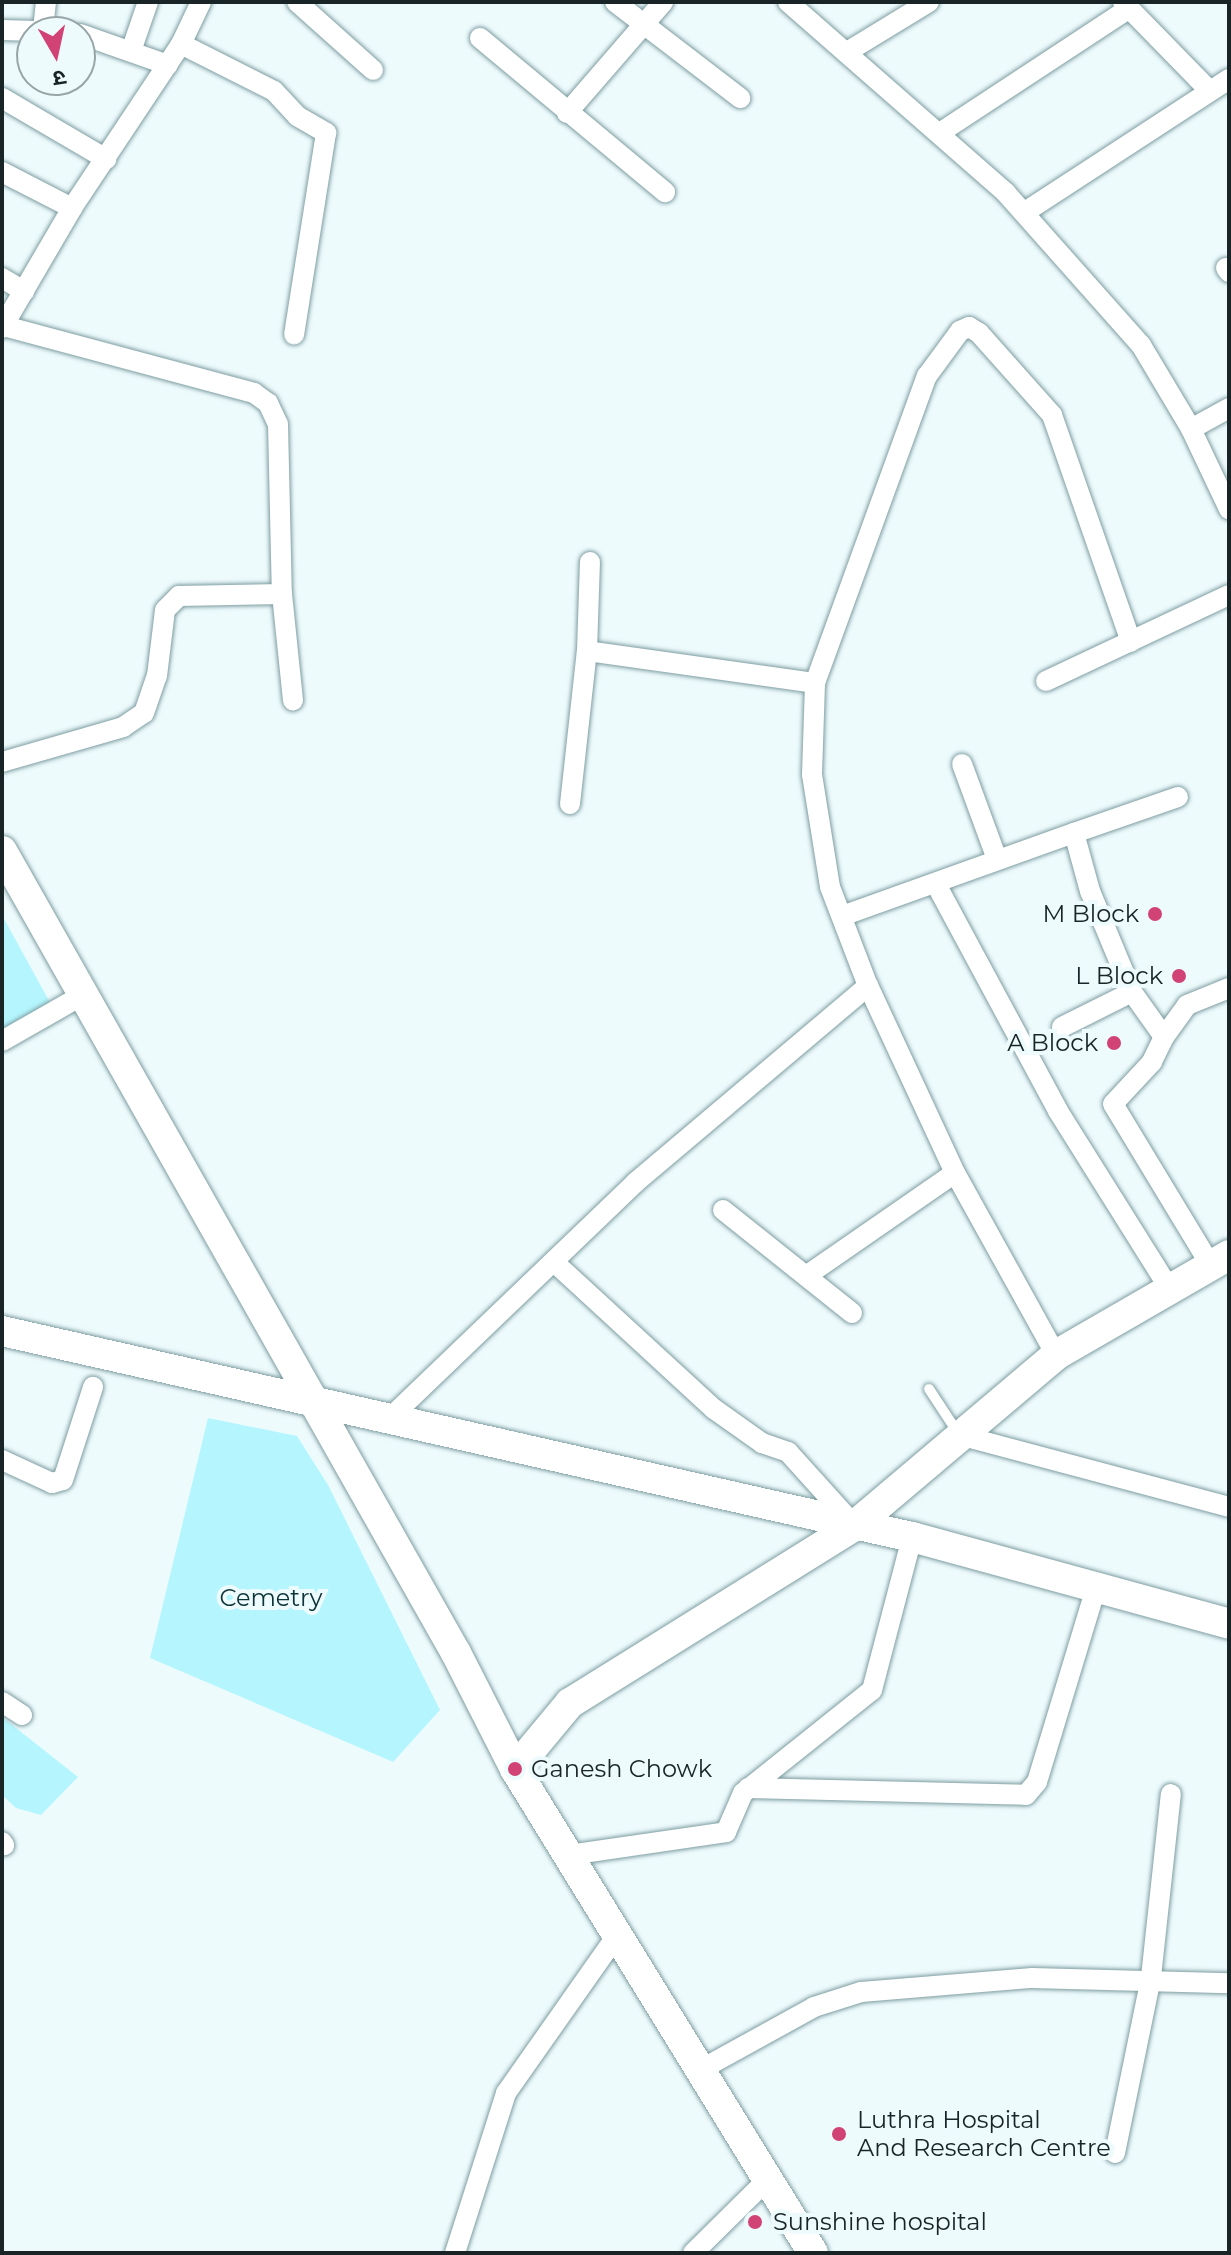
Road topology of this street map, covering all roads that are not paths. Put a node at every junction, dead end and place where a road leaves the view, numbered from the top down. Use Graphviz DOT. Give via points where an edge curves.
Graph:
graph roads {
  1 [pos="148,2"];
  2 [pos="201,2"];
  3 [pos="297,2"];
  4 [pos="615,2"];
  5 [pos="663,2"];
  6 [pos="788,2"];
  7 [pos="929,2"];
  8 [pos="1127,5"];
  9 [pos="642,25"];
  10 [pos="480,38"];
  11 [pos="96,39"];
  12 [pos="181,44"];
  13 [pos="131,51"];
  14 [pos="847,52"];
  15 [pos="168,65"];
  16 [pos="373,70"];
  17 [pos="1229,79"];
  18 [pos="1210,91"];
  19 [pos="2,98"];
  20 [pos="740,98"];
  21 [pos="567,113"];
  22 [pos="941,132"];
  23 [pos="106,159"];
  24 [pos="2,172"];
  25 [pos="665,192"];
  26 [pos="72,208"];
  27 [pos="1025,212"];
  28 [pos="2,278"];
  29 [pos="24,291"];
  30 [pos="3,327"];
  31 [pos="294,334"];
  32 [pos="1229,408"];
  33 [pos="1191,429"];
  34 [pos="1229,509"];
  35 [pos="590,562"];
  36 [pos="282,594"];
  37 [pos="1229,595"];
  38 [pos="1131,642"];
  39 [pos="587,651"];
  40 [pos="1046,681"];
  41 [pos="815,683"];
  42 [pos="293,700"];
  43 [pos="2,762"];
  44 [pos="962,764"];
  45 [pos="1178,797"];
  46 [pos="570,804"];
  47 [pos="1074,833"];
  48 [pos="2,851"];
  49 [pos="997,859"];
  50 [pos="937,886"];
  51 [pos="842,916"];
  52 [pos="868,986"];
  53 [pos="1229,988"];
  54 [pos="1132,992"];
  55 [pos="81,996"];
  56 [pos="1062,1027"];
  57 [pos="1164,1037"];
  58 [pos="2,1041"];
  59 [pos="955,1173"];
  60 [pos="723,1210"];
  61 [pos="1220,1260"];
  62 [pos="554,1262"];
  63 [pos="806,1276"];
  64 [pos="1169,1288"];
  65 [pos="852,1313"];
  66 [pos="2,1331"];
  67 [pos="1056,1355"];
  68 [pos="93,1387"];
  69 [pos="929,1389"];
  70 [pos="311,1398"];
  71 [pos="391,1417"];
  72 [pos="959,1435"];
  73 [pos="2,1460"];
  74 [pos="1229,1507"];
  75 [pos="854,1526"];
  76 [pos="912,1537"];
  77 [pos="1096,1588"];
  78 [pos="1229,1624"];
  79 [pos="2,1702"];
  80 [pos="22,1715"];
  81 [pos="515,1769"];
  82 [pos="748,1788"];
  83 [pos="1171,1794"];
  84 [pos="569,1855"];
  85 [pos="617,1935"];
  86 [pos="1151,1977"];
  87 [pos="1229,1983"];
  88 [pos="700,2070"];
  89 [pos="1115,2153"];
  90 [pos="767,2180"];
  91 [pos="455,2253"];
  92 [pos="693,2253"];
  93 [pos="813,2253"];
  1 -- 13 [label="street"];
  2 -- 12 [label="street"];
  3 -- 16 [label="street"];
  4 -- 9 [label="street"];
  5 -- 9 [label="street"];
  6 -- 14 [label="street"];
  7 -- 14 [label="street"];
  8 -- 18 [label="street"];
  8 -- 22 [label="street"];
  9 -- 20 [label="street"];
  9 -- 21 [label="street"];
  10 -- 21 [label="street"];
  11 -- 13 [label="street"];
  12 -- 15 [label="street"];
  12 -- 31 [label="street" via="274,91 297,116 326,133"];
  13 -- 15 [label="street"];
  14 -- 22 [label="street"];
  15 -- 23 [label="street"];
  17 -- 18 [label="street"];
  18 -- 27 [label="street"];
  19 -- 23 [label="street"];
  21 -- 25 [label="street"];
  22 -- 27 [label="street"];
  23 -- 26 [label="street"];
  24 -- 26 [label="street"];
  26 -- 29 [label="street"];
  27 -- 33 [label="street" via="1141,345"];
  28 -- 29 [label="street"];
  29 -- 30 [label="street"];
  30 -- 36 [label="street" via="254,393 268,403 278,424"];
  32 -- 33 [label="street"];
  33 -- 34 [label="street"];
  35 -- 39 [label="street"];
  36 -- 42 [label="street"];
  36 -- 43 [label="street" via="179,596 165,610 157,676 144,713 123,727"];
  37 -- 38 [label="street"];
  38 -- 40 [label="street"];
  38 -- 41 [label="street" via="1052,415 969,327 938,354 927,376"];
  39 -- 41 [label="street"];
  39 -- 46 [label="street"];
  41 -- 51 [label="street" via="812,774 830,887"];
  44 -- 49 [label="street"];
  45 -- 47 [label="street"];
  47 -- 49 [label="street"];
  47 -- 54 [label="street" via="1090,891"];
  48 -- 55 [label="street"];
  49 -- 50 [label="street"];
  50 -- 51 [label="street"];
  50 -- 64 [label="street" via="1058,1111"];
  51 -- 52 [label="street"];
  52 -- 59 [label="street"];
  52 -- 62 [label="street" via="636,1182"];
  53 -- 57 [label="street" via="1187,1005"];
  54 -- 56 [label="street"];
  54 -- 57 [label="street"];
  55 -- 58 [label="street"];
  55 -- 70 [label="street"];
  57 -- 61 [label="street" via="1152,1062 1113,1104"];
  59 -- 63 [label="street"];
  59 -- 67 [label="street"];
  60 -- 63 [label="street"];
  61 -- 64 [label="street"];
  62 -- 71 [label="street"];
  62 -- 75 [label="street" via="714,1409 762,1443 788,1452"];
  63 -- 65 [label="street"];
  64 -- 67 [label="street"];
  66 -- 70 [label="street"];
  67 -- 72 [label="street"];
  68 -- 73 [label="street" via="63,1480 52,1483"];
  69 -- 72 [label="lane"];
  70 -- 71 [label="street"];
  70 -- 81 [label="street" via="456,1653"];
  71 -- 75 [label="street"];
  72 -- 74 [label="street"];
  72 -- 75 [label="street"];
  75 -- 76 [label="street"];
  75 -- 81 [label="street" via="570,1703"];
  76 -- 77 [label="street"];
  76 -- 82 [label="street" via="872,1690"];
  77 -- 78 [label="street"];
  77 -- 82 [label="street" via="1037,1782 1026,1795"];
  79 -- 80 [label="street"];
  81 -- 84 [label="street"];
  82 -- 84 [label="street" via="736,1801 723,1834"];
  83 -- 86 [label="street"];
  84 -- 85 [label="street"];
  85 -- 88 [label="street"];
  85 -- 91 [label="street" via="506,2093"];
  86 -- 87 [label="street"];
  86 -- 88 [label="street" via="1032,1978 861,1992 814,2007"];
  86 -- 89 [label="street"];
  88 -- 90 [label="street"];
  90 -- 92 [label="street"];
  90 -- 93 [label="street"];
}
